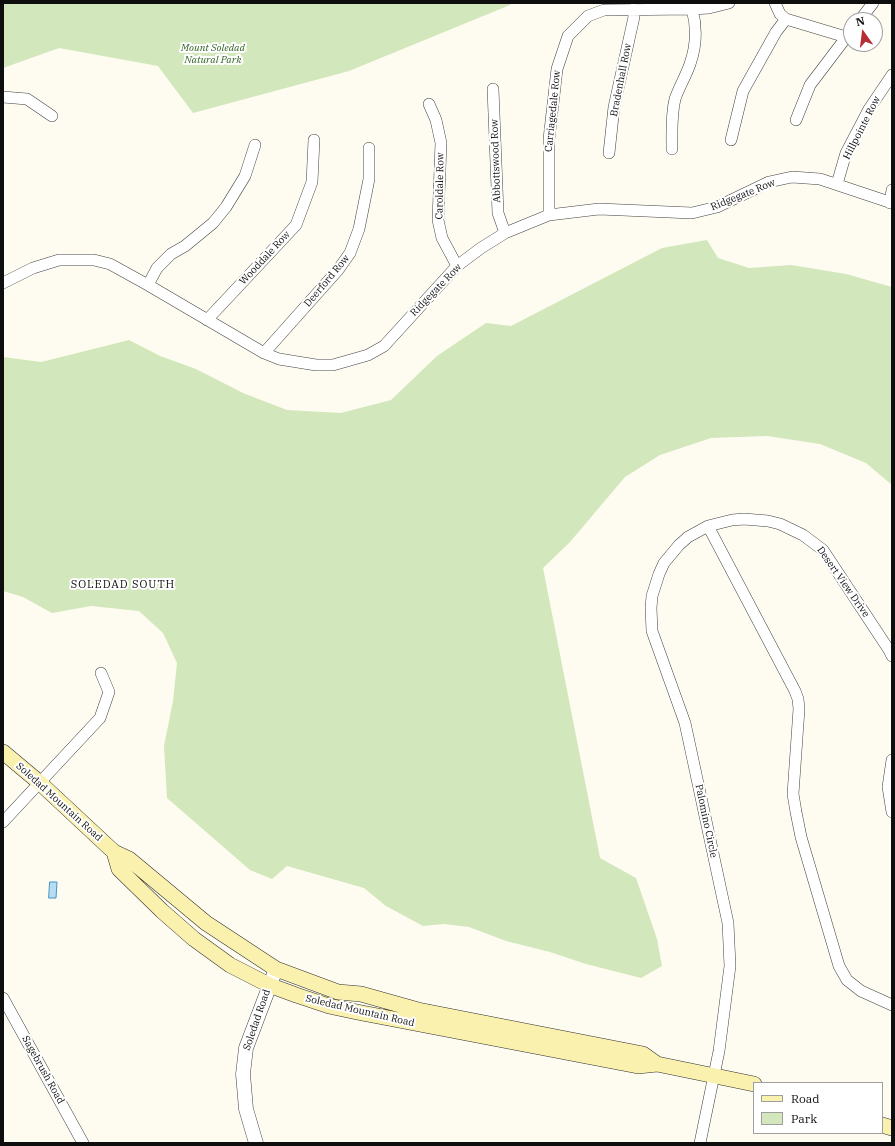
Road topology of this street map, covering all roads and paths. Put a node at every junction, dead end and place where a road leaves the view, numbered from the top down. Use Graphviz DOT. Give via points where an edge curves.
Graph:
graph roads {
  1 [pos="729,3"];
  2 [pos="776,3"];
  3 [pos="873,3"];
  4 [pos="604,6"];
  5 [pos="633,9"];
  6 [pos="692,9"];
  7 [pos="866,12"];
  8 [pos="786,19"];
  9 [pos="843,33"];
  10 [pos="843,42"];
  11 [pos="892,75"];
  12 [pos="493,89"];
  13 [pos="3,97"];
  14 [pos="429,104"];
  15 [pos="52,116"];
  16 [pos="796,120"];
  17 [pos="314,140"];
  18 [pos="731,140"];
  19 [pos="255,145"];
  20 [pos="369,148"];
  21 [pos="672,149"];
  22 [pos="609,152"];
  23 [pos="837,184"];
  24 [pos="892,190"];
  25 [pos="891,203"];
  26 [pos="549,215"];
  27 [pos="505,233"];
  28 [pos="458,266"];
  29 [pos="3,283"];
  30 [pos="148,285"];
  31 [pos="207,320"];
  32 [pos="264,353"];
  33 [pos="708,526"];
  34 [pos="892,656"];
  35 [pos="101,673"];
  36 [pos="3,752"];
  37 [pos="892,760"];
  38 [pos="40,783"];
  39 [pos="892,812"];
  40 [pos="3,822"];
  41 [pos="114,852"];
  42 [pos="276,969"];
  43 [pos="270,985"];
  44 [pos="3,998"];
  45 [pos="892,1005"];
  46 [pos="657,1064"];
  47 [pos="713,1076"];
  48 [pos="753,1084"];
  49 [pos="83,1143"];
  50 [pos="256,1143"];
  51 [pos="700,1143"];
  1 -- 6 [label="street, Carriagedale Row"];
  2 -- 8 [label="street" via="780,14"];
  3 -- 7 [label="street"];
  4 -- 5 [label="street, Carriagedale Row"];
  4 -- 26 [label="street, Carriagedale Row" via="588,16 568,36 557,69 549,139"];
  5 -- 6 [label="street, Carriagedale Row"];
  5 -- 22 [label="street, Bradenhall Row" via="634,17 614,107"];
  6 -- 21 [label="street" via="695,46 672,111"];
  8 -- 9 [label="street"];
  8 -- 18 [label="street" via="743,91"];
  10 -- 16 [label="street" via="810,85"];
  11 -- 23 [label="street, Hillpointe Row" via="869,109 846,153"];
  12 -- 27 [label="street, Abbottswood Row" via="498,213"];
  13 -- 15 [label="street" via="27,99"];
  14 -- 28 [label="street, Caroldale Row" via="441,143 438,220 442,238"];
  17 -- 31 [label="street, Wooddale Row" via="312,182 296,224"];
  19 -- 30 [label="street" via="245,176 226,207 213,222 157,268"];
  20 -- 32 [label="street, Deerford Row" via="369,180 359,229 350,253"];
  23 -- 25 [label="street, Ridgegate Row"];
  23 -- 26 [label="street, Ridgegate Row" via="820,179 792,178 769,182 717,207 692,213 598,209"];
  24 -- 25 [label="street"];
  26 -- 27 [label="street, Ridgegate Row"];
  27 -- 28 [label="street, Ridgegate Row"];
  28 -- 32 [label="street, Ridgegate Row" via="384,346 368,355 333,365 316,365 279,359"];
  29 -- 30 [label="street, Ridgegate Row" via="33,268 59,260 94,260 110,264"];
  30 -- 31 [label="street, Ridgegate Row"];
  31 -- 32 [label="street, Ridgegate Row"];
  33 -- 34 [label="street, Desert View Drive" via="732,520 756,519 780,524 803,535 823,550"];
  33 -- 45 [label="street" via="798,699 793,794 801,837 839,966 847,980 861,991"];
  33 -- 47 [label="street, Palomino Circle" via="688,537 664,563 655,585 651,608 652,631 685,723 728,923 730,966 719,1051"];
  35 -- 38 [label="street" via="109,692 100,718"];
  36 -- 38 [label="main road, Soledad Mountain Road"];
  37 -- 39 [label="street" via="888,787"];
  38 -- 40 [label="street"];
  38 -- 41 [label="main road, Soledad Mountain Road"];
  41 -- 42 [label="main road, Soledad Mountain Road" via="129,859 206,923"];
  41 -- 43 [label="main road, Soledad Mountain Road" via="119,869 194,939 230,965"];
  42 -- 43 [label="street, Soledad Road"];
  42 -- 46 [label="main road, Soledad Mountain Road" via="338,992 361,994 418,1010 643,1054"];
  43 -- 46 [label="main road, Soledad Mountain Road" via="329,1006 387,1018 638,1066"];
  43 -- 50 [label="street, Soledad Road" via="246,1048 243,1074 246,1109"];
  44 -- 49 [label="street, Sagebrush Road"];
  46 -- 47 [label="main road, Soledad Mountain Road"];
  47 -- 48 [label="main road, Soledad Mountain Road"];
  47 -- 51 [label="street, Palomino Circle"];
}
